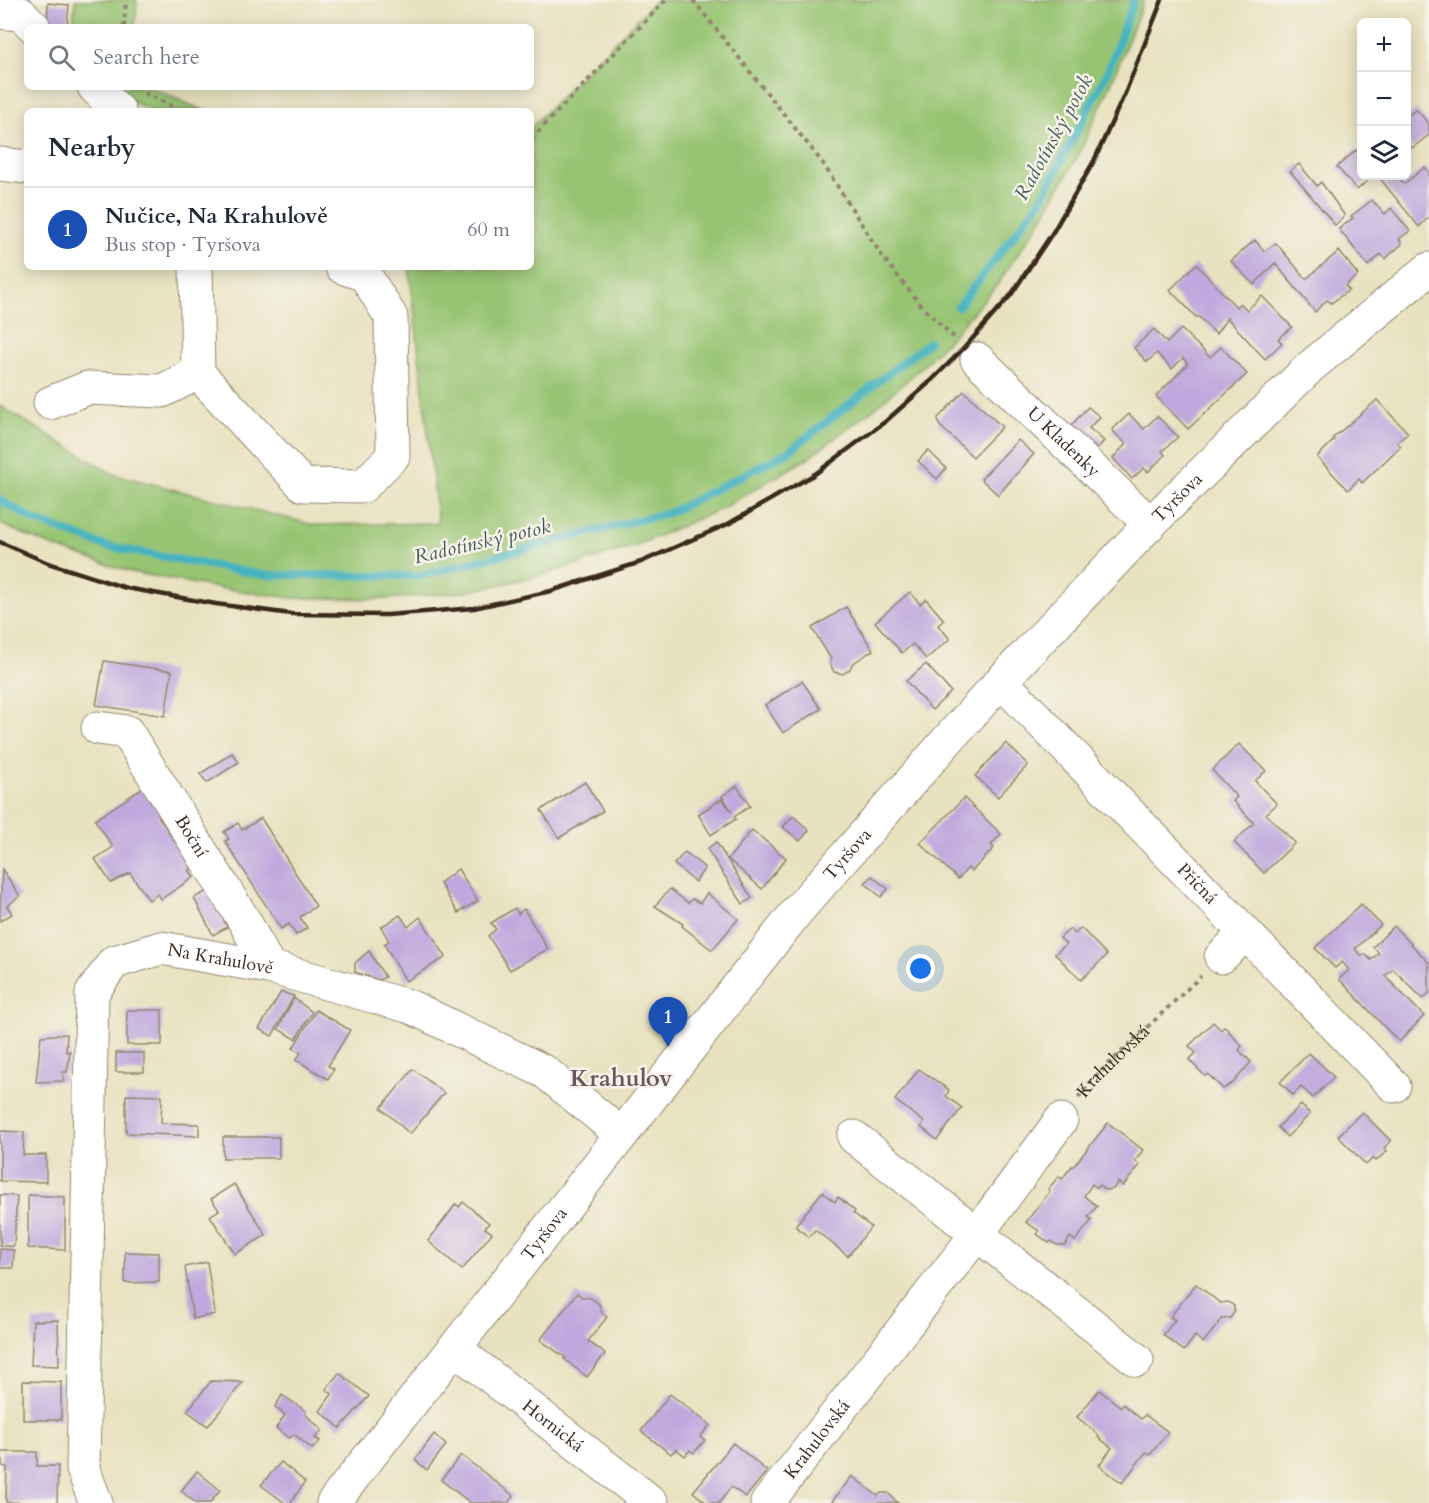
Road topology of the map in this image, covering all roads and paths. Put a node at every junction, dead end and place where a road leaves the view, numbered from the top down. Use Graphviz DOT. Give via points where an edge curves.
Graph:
graph roads {
  1 [pos="126,0"];
  2 [pos="666,0"];
  3 [pos="693,0"];
  4 [pos="0,12"];
  5 [pos="31,24"];
  6 [pos="124,24"];
  7 [pos="102,90"];
  8 [pos="130,101"];
  9 [pos="167,108"];
  10 [pos="534,136"];
  11 [pos="0,164"];
  12 [pos="24,166"];
  13 [pos="1429,269"];
  14 [pos="196,270"];
  15 [pos="351,270"];
  16 [pos="977,359"];
  17 [pos="198,373"];
  18 [pos="50,403"];
  19 [pos="1150,524"];
  20 [pos="1001,681"];
  21 [pos="98,728"];
  22 [pos="1245,934"];
  23 [pos="1221,957"];
  24 [pos="269,967"];
  25 [pos="1394,1086"];
  26 [pos="1061,1120"];
  27 [pos="621,1134"];
  28 [pos="855,1137"];
  29 [pos="977,1234"];
  30 [pos="454,1348"];
  31 [pos="1137,1360"];
  32 [pos="96,1503"];
  33 [pos="333,1503"];
  34 [pos="652,1503"];
  35 [pos="768,1503"];
  1 -- 6 [label="path"];
  2 -- 10 [label="path"];
  3 -- 16 [label="path" via="822,162 882,256 924,309"];
  4 -- 5 [label="street" via="21,14"];
  7 -- 8 [label="street"];
  8 -- 9 [label="path"];
  11 -- 12 [label="street"];
  13 -- 19 [label="street, Tyršova" via="1310,367"];
  14 -- 17 [label="street"];
  15 -- 17 [label="street" via="365,275 391,317 393,456 363,486 303,485"];
  16 -- 19 [label="street, U Kladenky"];
  17 -- 18 [label="street" via="162,391 87,388"];
  19 -- 20 [label="street, Tyršova"];
  20 -- 22 [label="street, Příčná"];
  20 -- 27 [label="street, Tyršova" via="798,910"];
  21 -- 24 [label="street, Boční" via="127,732"];
  22 -- 23 [label="street"];
  22 -- 25 [label="street, Příčná"];
  23 -- 26 [label="path, Krahulovská" via="1092,1080"];
  24 -- 27 [label="street, Na Krahulově" via="411,1007 545,1072"];
  24 -- 32 [label="street, Na Krahulově" via="161,948 114,962 92,993 83,1469"];
  26 -- 29 [label="street, Krahulovská"];
  27 -- 30 [label="street, Tyršova"];
  28 -- 29 [label="street"];
  29 -- 31 [label="street"];
  29 -- 35 [label="street, Krahulovská"];
  30 -- 33 [label="street, Tyršova"];
  30 -- 34 [label="street, Hornická"];
}
